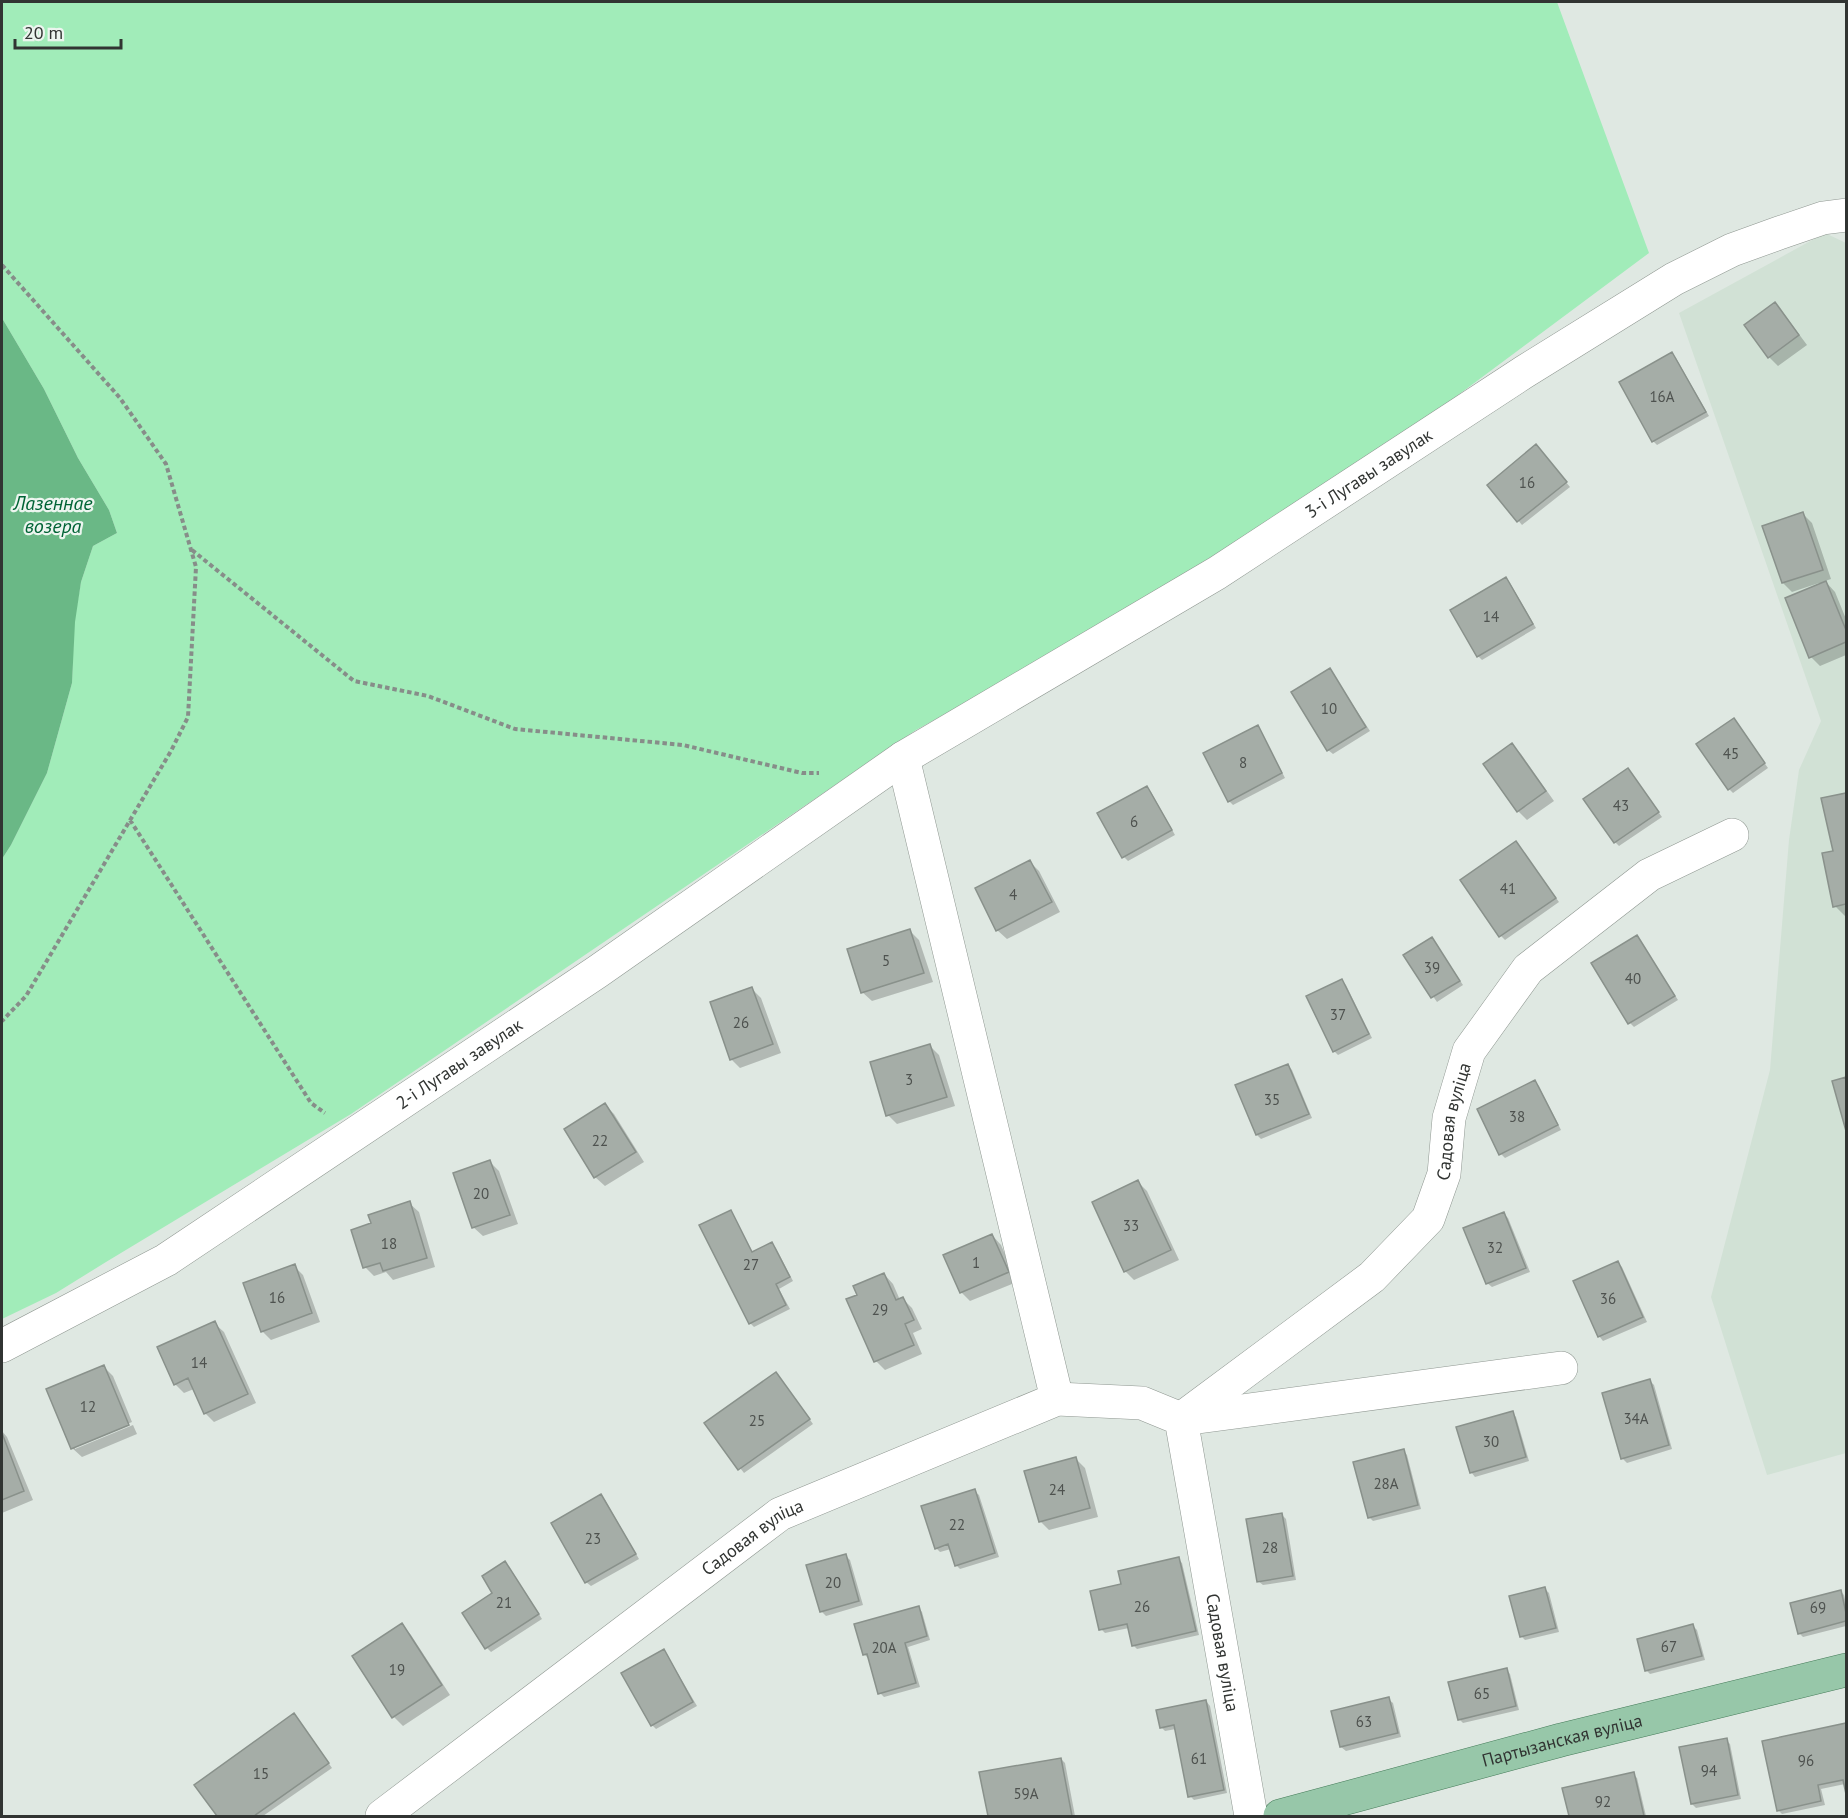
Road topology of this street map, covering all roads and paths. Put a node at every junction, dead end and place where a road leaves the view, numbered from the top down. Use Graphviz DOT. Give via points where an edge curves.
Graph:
graph roads {
  1 [pos="1846,214"];
  2 [pos="2,264"];
  3 [pos="191,550"];
  4 [pos="903,758"];
  5 [pos="825,772"];
  6 [pos="130,820"];
  7 [pos="1732,835"];
  8 [pos="2,1021"];
  9 [pos="354,1136"];
  10 [pos="2,1346"];
  11 [pos="1561,1368"];
  12 [pos="1057,1399"];
  13 [pos="1181,1419"];
  14 [pos="1846,1670"];
  15 [pos="382,1816"];
  16 [pos="1251,1816"];
  17 [pos="1280,1816"];
  1 -- 4 [label="street, 3-і Лугавы завулак" via="1769,236 1674,279 1217,573"];
  2 -- 3 [label="path" via="120,398 166,464"];
  3 -- 5 [label="path" via="354,681 428,696 515,729 683,745 802,773"];
  3 -- 6 [label="path" via="196,567 188,717"];
  4 -- 9 [label="street, 2-і Лугавы завулак"];
  4 -- 12 [label="street"];
  6 -- 8 [label="path" via="26,996"];
  6 -- 9 [label="path" via="311,1103"];
  7 -- 13 [label="street, Садовая вуліца" via="1649,875 1528,969 1469,1051 1449,1118 1444,1174 1428,1219 1372,1277"];
  9 -- 10 [label="street, 2-і Лугавы завулак" via="166,1260"];
  11 -- 13 [label="street"];
  12 -- 13 [label="street, Садовая вуліца" via="1142,1403"];
  12 -- 15 [label="street, Садовая вуліца" via="780,1514"];
  13 -- 16 [label="street, Садовая вуліца"];
  14 -- 17 [label="main road, Партызанская вуліца" via="1561,1740"];
}
